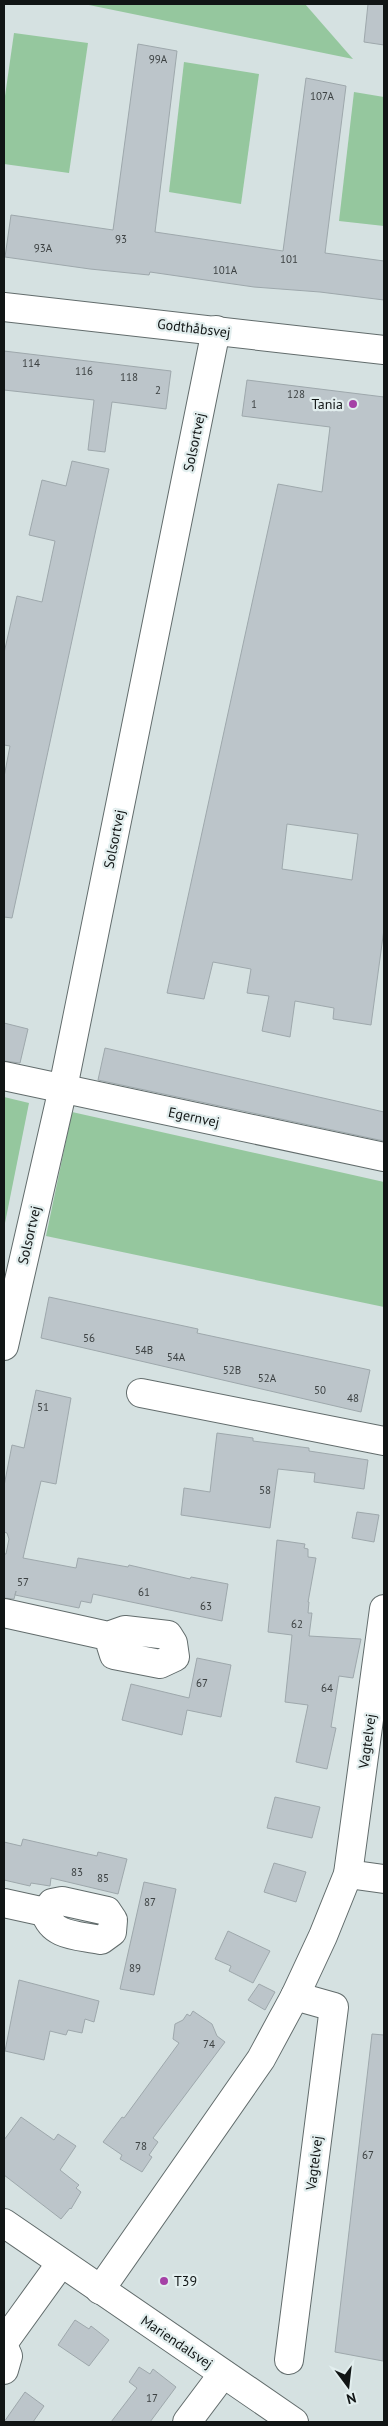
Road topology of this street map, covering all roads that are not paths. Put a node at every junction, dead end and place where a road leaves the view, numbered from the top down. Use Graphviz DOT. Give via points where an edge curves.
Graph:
graph roads {
  1 [pos="4,307"];
  2 [pos="216,330"];
  3 [pos="384,350"];
  4 [pos="4,1076"];
  5 [pos="63,1088"];
  6 [pos="384,1157"];
  7 [pos="4,1346"];
  8 [pos="141,1393"];
  9 [pos="384,1441"];
  10 [pos="384,1609"];
  11 [pos="4,1612"];
  12 [pos="108,1636"];
  13 [pos="348,1874"];
  14 [pos="384,1879"];
  15 [pos="4,1903"];
  16 [pos="45,1912"];
  17 [pos="295,1996"];
  18 [pos="4,2223"];
  19 [pos="61,2262"];
  20 [pos="100,2290"];
  21 [pos="4,2342"];
  22 [pos="4,2348"];
  23 [pos="289,2360"];
  24 [pos="4,2370"];
  25 [pos="224,2374"];
  26 [pos="187,2422"];
  27 [pos="294,2422"];
  1 -- 2 [label="street, Godthåbsvej"];
  2 -- 3 [label="street, Godthåbsvej"];
  2 -- 5 [label="street, Solsortvej"];
  4 -- 5 [label="street, Egernvej"];
  5 -- 6 [label="street, Egernvej"];
  5 -- 7 [label="street, Solsortvej"];
  8 -- 9 [label="street"];
  10 -- 13 [label="street, Vagtelvej"];
  11 -- 12 [label="street"];
  13 -- 14 [label="street"];
  13 -- 17 [label="street, Vagtelvej"];
  15 -- 16 [label="street"];
  17 -- 20 [label="street, Vagtelvej" via="260,2058"];
  17 -- 23 [label="street, Vagtelvej" via="334,2006"];
  18 -- 19 [label="street, Mariendalsvej"];
  19 -- 20 [label="street, Mariendalsvej"];
  19 -- 21 [label="street"];
  20 -- 25 [label="street, Mariendalsvej"];
  22 -- 24 [label="street" via="8,2356"];
  25 -- 26 [label="street"];
  25 -- 27 [label="street, Mariendalsvej"];
}
